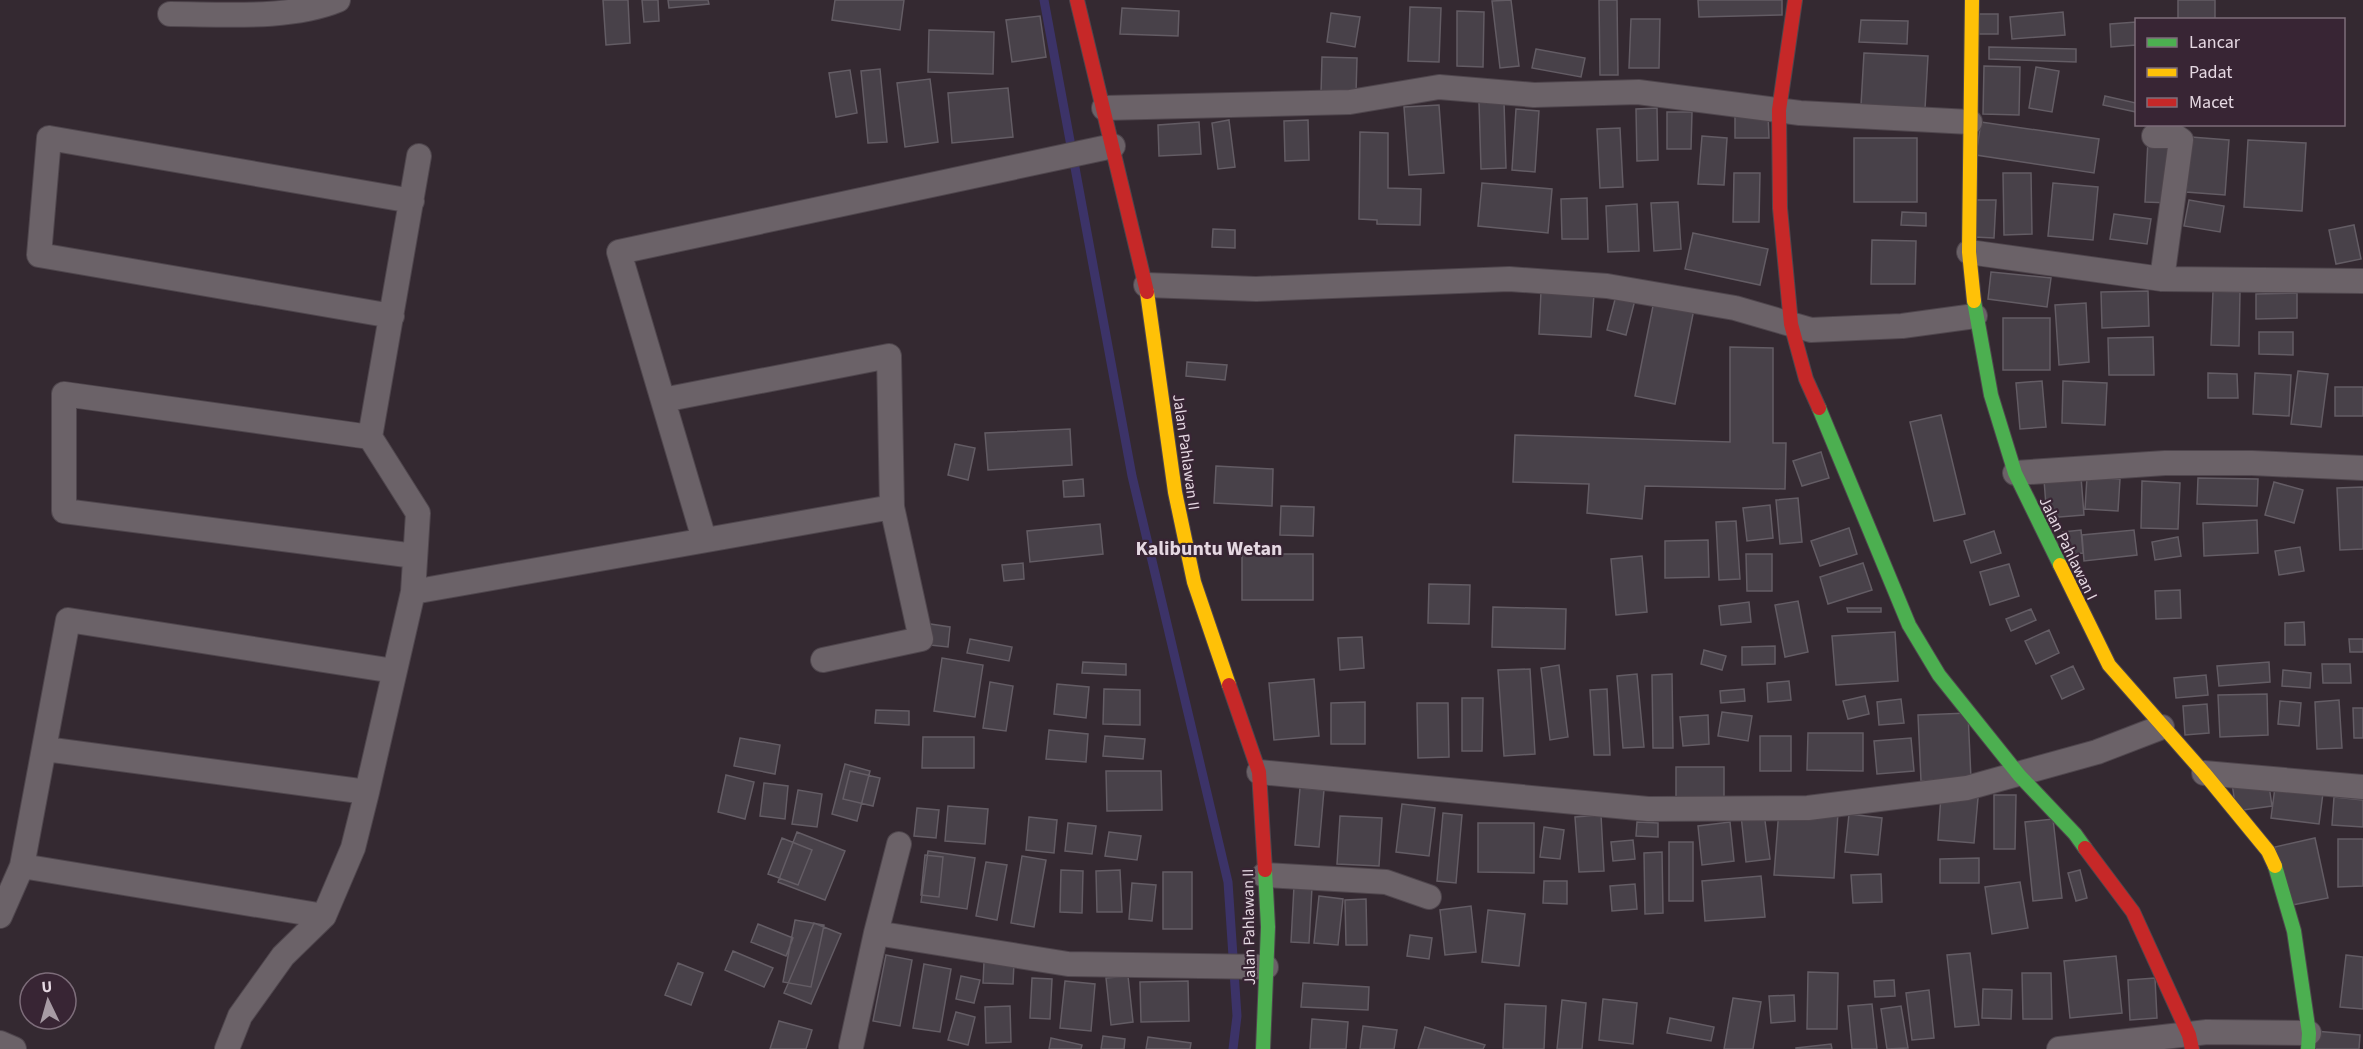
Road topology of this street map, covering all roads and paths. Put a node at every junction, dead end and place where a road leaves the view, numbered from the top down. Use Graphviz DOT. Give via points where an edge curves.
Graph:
graph roads {
  1 [pos="338,0"];
  2 [pos="1077,0"];
  3 [pos="1795,0"];
  4 [pos="1972,0"];
  5 [pos="170,14"];
  6 [pos="1104,108"];
  7 [pos="1790,111"];
  8 [pos="1970,122"];
  9 [pos="2154,136"];
  10 [pos="1113,147"];
  11 [pos="419,156"];
  12 [pos="412,201"];
  13 [pos="1969,252"];
  14 [pos="2162,279"];
  15 [pos="2363,281"];
  16 [pos="1146,285"];
  17 [pos="392,316"];
  18 [pos="1975,316"];
  19 [pos="1801,327"];
  20 [pos="663,400"];
  21 [pos="370,436"];
  22 [pos="2363,468"];
  23 [pos="2015,473"];
  24 [pos="892,507"];
  25 [pos="704,539"];
  26 [pos="415,556"];
  27 [pos="413,592"];
  28 [pos="823,660"];
  29 [pos="394,671"];
  30 [pos="2162,728"];
  31 [pos="45,749"];
  32 [pos="1259,772"];
  33 [pos="2028,772"];
  34 [pos="2204,773"];
  35 [pos="2361,785"];
  36 [pos="367,792"];
  37 [pos="899,843"];
  38 [pos="22,866"];
  39 [pos="1264,875"];
  40 [pos="1429,897"];
  41 [pos="0,916"];
  42 [pos="324,916"];
  43 [pos="876,933"];
  44 [pos="1257,967"];
  45 [pos="2196,1039"];
  46 [pos="2309,1041"];
  47 [pos="0,1043"];
  48 [pos="851,1047"];
  49 [pos="14,1049"];
  50 [pos="227,1049"];
  51 [pos="1263,1049"];
  52 [pos="2059,1049"];
  1 -- 5 [label="street" via="275,13"];
  2 -- 6 [label="street, Jalan Pahlawan II"];
  3 -- 7 [label="street"];
  4 -- 8 [label="street, Jalan Pahlawan I"];
  6 -- 7 [label="street" via="1350,102 1439,87 1534,95 1638,92"];
  6 -- 10 [label="street, Jalan Pahlawan II"];
  7 -- 8 [label="street"];
  7 -- 19 [label="street" via="1780,208"];
  8 -- 13 [label="street, Jalan Pahlawan I"];
  9 -- 14 [label="street" via="2175,136 2181,140"];
  10 -- 16 [label="street, Jalan Pahlawan II"];
  10 -- 20 [label="street" via="619,252"];
  11 -- 12 [label="street"];
  12 -- 17 [label="street"];
  12 -- 17 [label="street" via="49,138 39,255"];
  13 -- 14 [label="street"];
  13 -- 18 [label="street, Jalan Pahlawan I"];
  14 -- 15 [label="street"];
  16 -- 19 [label="street" via="1256,290 1509,279 1607,286 1735,308"];
  16 -- 32 [label="street, Jalan Pahlawan II" via="1175,492 1194,582"];
  17 -- 21 [label="street"];
  18 -- 19 [label="street" via="1902,326"];
  18 -- 23 [label="street, Jalan Pahlawan I" via="1991,395"];
  19 -- 33 [label="street" via="1806,379 1910,625 1939,675"];
  20 -- 24 [label="street" via="890,356"];
  20 -- 25 [label="street"];
  21 -- 26 [label="street" via="418,513"];
  21 -- 26 [label="street" via="64,394 64,511"];
  22 -- 23 [label="street" via="2165,463"];
  23 -- 30 [label="street, Jalan Pahlawan I" via="2109,665"];
  24 -- 25 [label="street"];
  24 -- 28 [label="street" via="921,639"];
  25 -- 27 [label="street"];
  26 -- 27 [label="street"];
  27 -- 29 [label="street"];
  29 -- 31 [label="street" via="68,620"];
  29 -- 36 [label="street"];
  30 -- 33 [label="street"];
  30 -- 34 [label="street, Jalan Pahlawan I"];
  31 -- 36 [label="street"];
  31 -- 38 [label="street"];
  32 -- 33 [label="street" via="1648,809 1808,808 1967,788"];
  32 -- 39 [label="street, Jalan Pahlawan II"];
  33 -- 45 [label="street" via="2133,912"];
  34 -- 35 [label="street"];
  34 -- 46 [label="street, Jalan Pahlawan I" via="2268,851 2276,869 2294,931"];
  36 -- 42 [label="street" via="354,848"];
  37 -- 43 [label="street"];
  38 -- 41 [label="street"];
  38 -- 42 [label="street"];
  39 -- 40 [label="street" via="1386,882"];
  39 -- 44 [label="street, Jalan Pahlawan II" via="1268,927"];
  42 -- 50 [label="street" via="283,956 240,1016"];
  43 -- 44 [label="street" via="1068,964"];
  43 -- 48 [label="street"];
  44 -- 51 [label="street, Jalan Pahlawan II"];
  45 -- 46 [label="street" via="2278,1033"];
  45 -- 52 [label="street"];
  47 -- 49 [label="street"];
}
